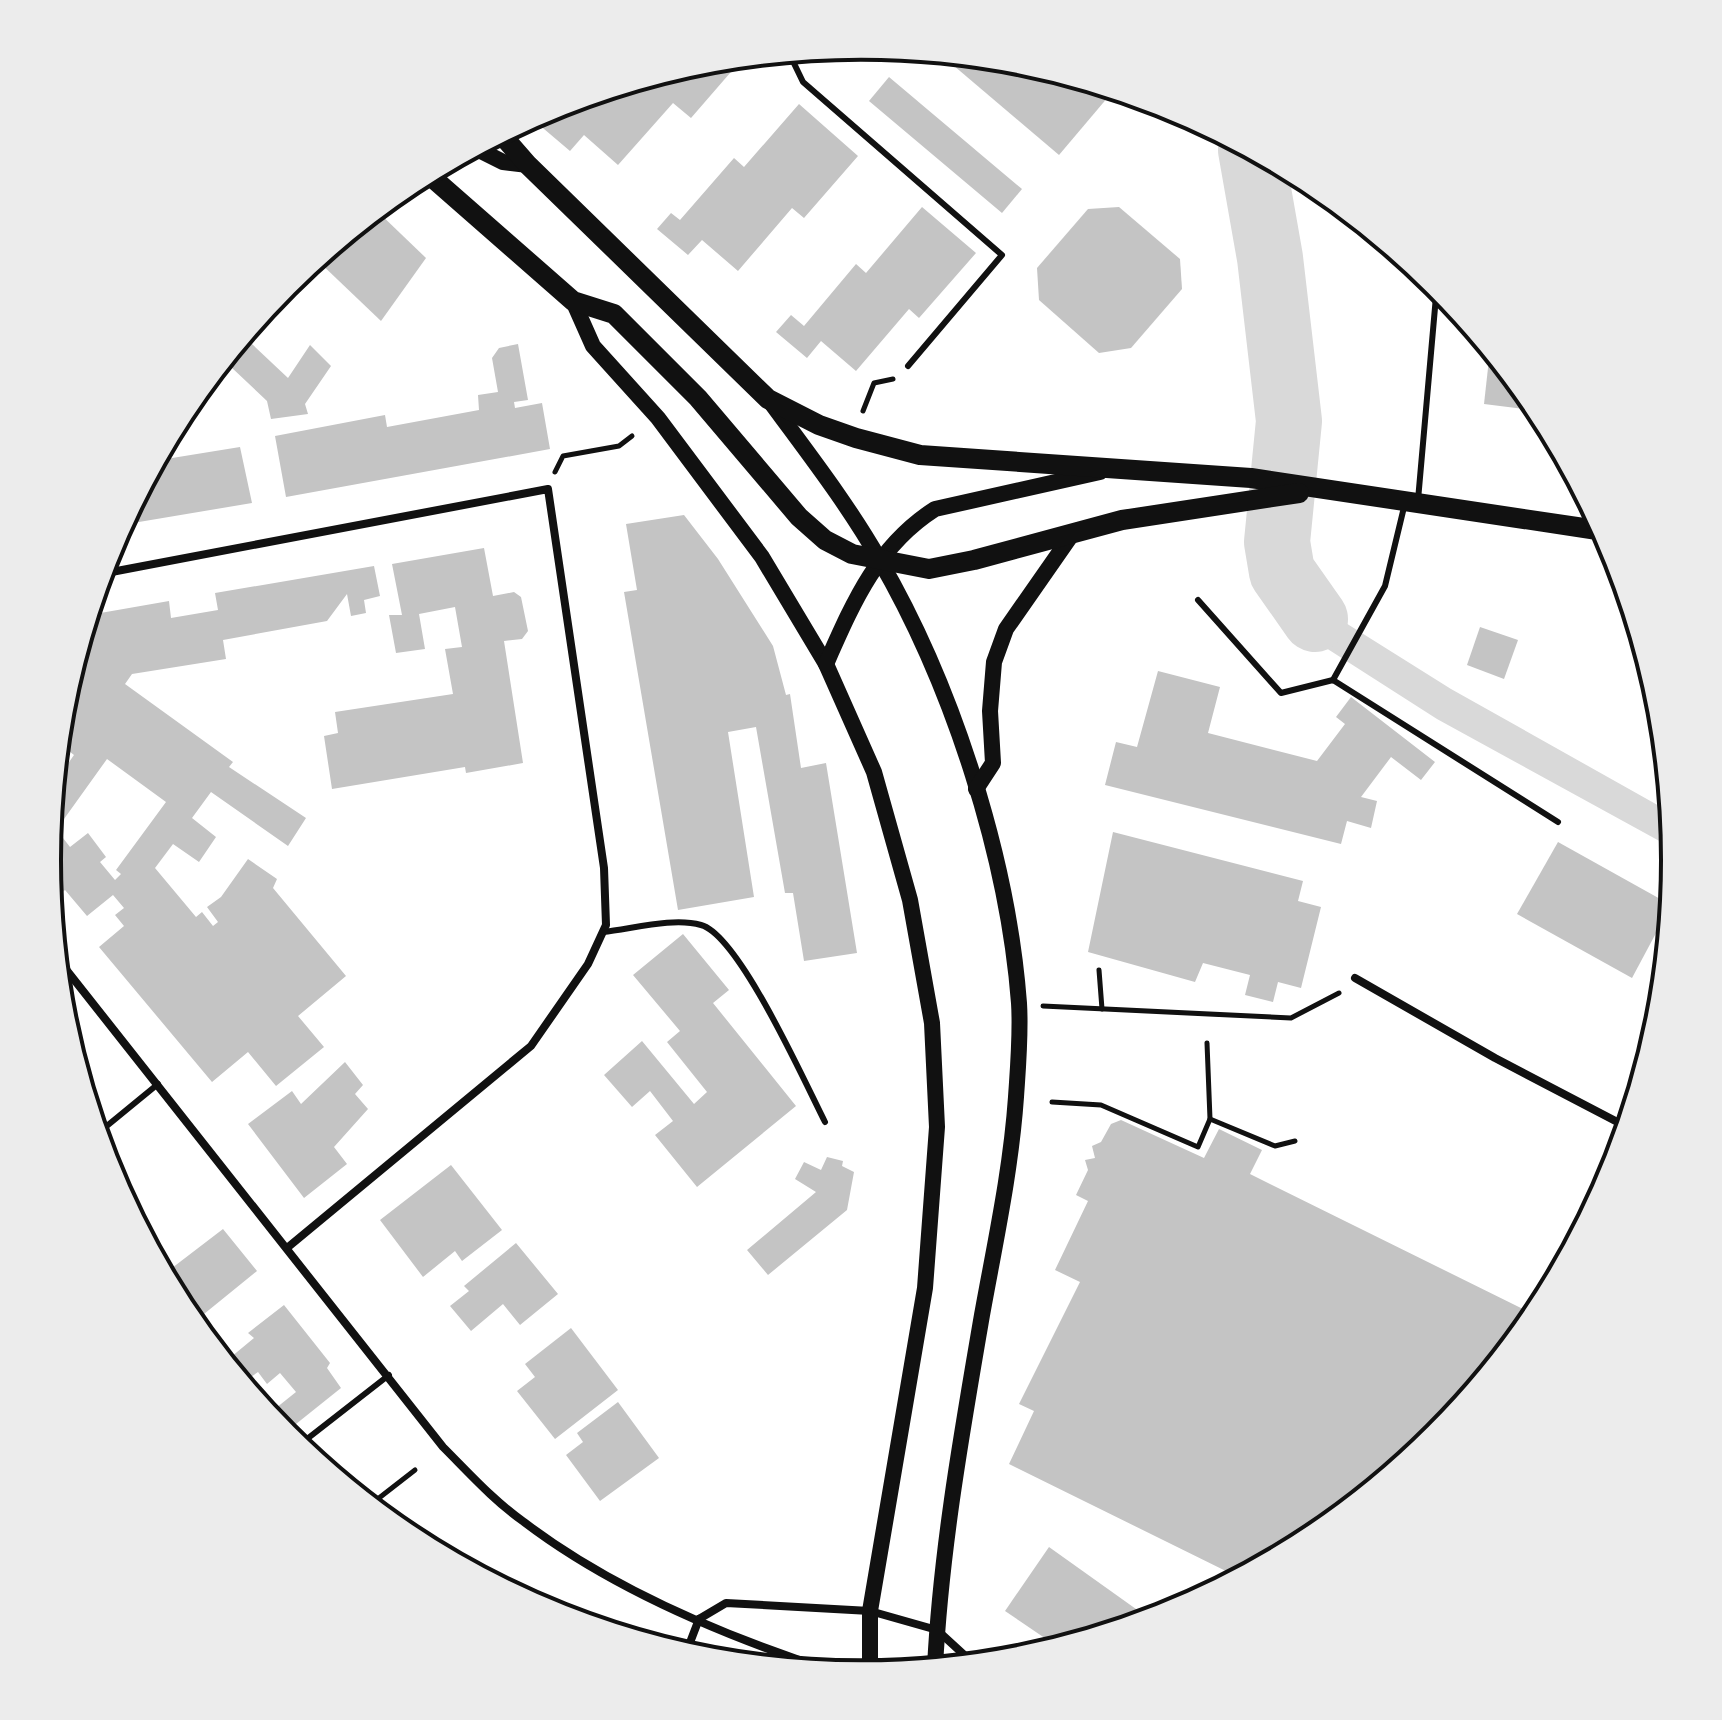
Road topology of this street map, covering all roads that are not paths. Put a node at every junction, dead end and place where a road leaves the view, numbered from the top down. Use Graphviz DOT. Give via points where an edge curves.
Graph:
graph roads {
  1 [pos="794,63"];
  2 [pos="508,142"];
  3 [pos="486,154"];
  4 [pos="528,165"];
  5 [pos="437,182"];
  6 [pos="573,301"];
  7 [pos="1435,303"];
  8 [pos="908,366"];
  9 [pos="768,399"];
  10 [pos="1114,469"];
  11 [pos="1315,490"];
  12 [pos="1412,503"];
  13 [pos="1588,529"];
  14 [pos="1073,533"];
  15 [pos="879,560"];
  16 [pos="115,571"];
  17 [pos="1198,600"];
  18 [pos="826,664"];
  19 [pos="1333,680"];
  20 [pos="976,789"];
  21 [pos="1558,822"];
  22 [pos="603,932"];
  23 [pos="69,973"];
  24 [pos="72,976"];
  25 [pos="1358,980"];
  26 [pos="158,1084"];
  27 [pos="825,1122"];
  28 [pos="1617,1122"];
  29 [pos="107,1126"];
  30 [pos="287,1248"];
  31 [pos="389,1375"];
  32 [pos="308,1438"];
  33 [pos="870,1611"];
  34 [pos="699,1619"];
  35 [pos="937,1630"];
  36 [pos="690,1642"];
  37 [pos="962,1653"];
  38 [pos="786,1656"];
  39 [pos="936,1656"];
  40 [pos="870,1660"];
  1 -- 8 [label="lane" via="803,82 1002,255"];
  2 -- 4 [label="main road"];
  3 -- 4 [label="main road"];
  4 -- 9 [label="main road"];
  5 -- 6 [label="main road"];
  6 -- 15 [label="main road" via="614,314 698,398 799,517 825,540"];
  6 -- 18 [label="main road" via="593,346 658,418 762,557"];
  7 -- 12 [label="lane"];
  9 -- 10 [label="main road" via="819,425 920,455"];
  9 -- 15 [label="main road" via="836,490"];
  10 -- 11 [label="main road" via="1251,478"];
  10 -- 15 [label="main road" via="935,509 908,527"];
  11 -- 12 [label="main road"];
  11 -- 14 [label="main road" via="1122,520"];
  12 -- 13 [label="main road"];
  12 -- 19 [label="lane" via="1385,586"];
  14 -- 15 [label="main road" via="929,569"];
  14 -- 20 [label="main road" via="1006,629 994,662 993,763"];
  15 -- 18 [label="main road" via="858,591"];
  15 -- 20 [label="main road" via="931,668"];
  16 -- 22 [label="street" via="548,489 604,868"];
  17 -- 19 [label="lane" via="1281,693"];
  18 -- 33 [label="main road" via="874,772 910,900 932,1023 937,1127 925,1288"];
  19 -- 21 [label="lane"];
  20 -- 35 [label="main road" via="991,836 1019,1005 1016,1099 950,1513"];
  22 -- 27 [label="lane" via="691,923 710,928 749,977"];
  22 -- 30 [label="street" via="588,964 531,1046"];
  23 -- 24 [label="street"];
  24 -- 26 [label="street"];
  25 -- 28 [label="street"];
  26 -- 29 [label="lane"];
  26 -- 30 [label="street"];
  30 -- 31 [label="street"];
  31 -- 32 [label="lane"];
  31 -- 34 [label="street" via="443,1447 521,1521"];
  33 -- 34 [label="street" via="726,1603"];
  33 -- 35 [label="street"];
  33 -- 40 [label="main road"];
  34 -- 36 [label="street"];
  34 -- 38 [label="street"];
  35 -- 37 [label="street"];
  35 -- 39 [label="main road"];
}
